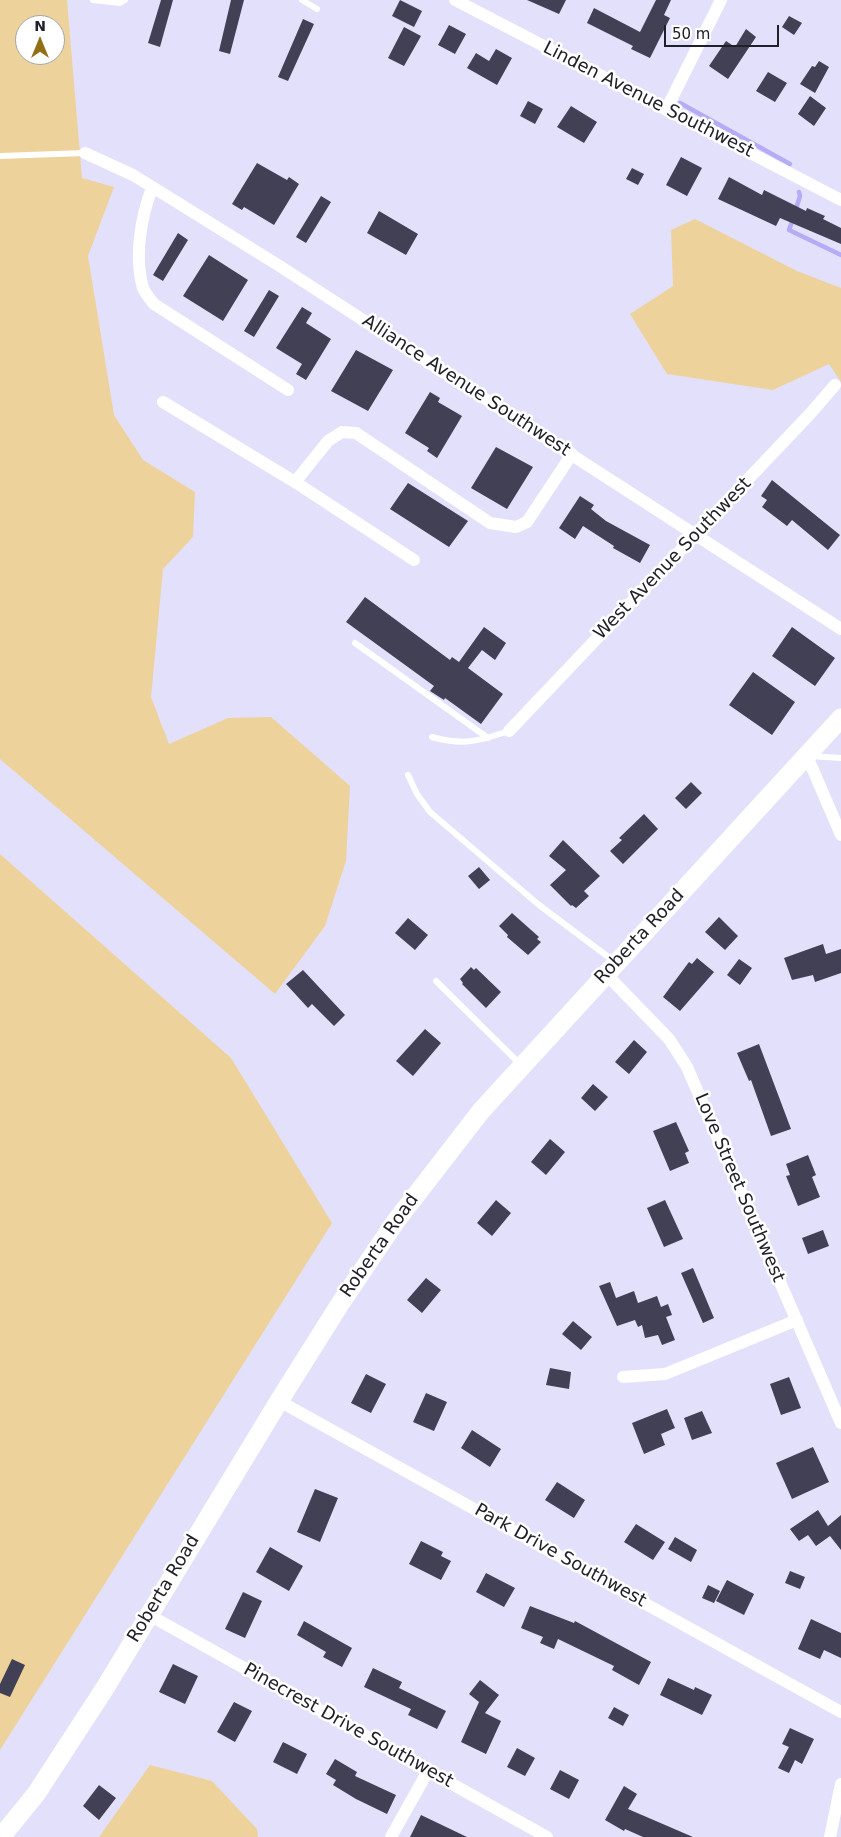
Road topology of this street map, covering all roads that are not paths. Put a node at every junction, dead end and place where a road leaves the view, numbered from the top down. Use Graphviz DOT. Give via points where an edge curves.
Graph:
graph roads {
  1 [pos="93,0"];
  2 [pos="125,0"];
  3 [pos="302,0"];
  4 [pos="455,0"];
  5 [pos="721,0"];
  6 [pos="317,9"];
  7 [pos="666,110"];
  8 [pos="85,154"];
  9 [pos="0,156"];
  10 [pos="152,188"];
  11 [pos="841,200"];
  12 [pos="835,386"];
  13 [pos="288,390"];
  14 [pos="162,402"];
  15 [pos="572,454"];
  16 [pos="295,482"];
  17 [pos="696,534"];
  18 [pos="414,560"];
  19 [pos="841,629"];
  20 [pos="355,643"];
  21 [pos="841,718"];
  22 [pos="510,731"];
  23 [pos="432,737"];
  24 [pos="488,738"];
  25 [pos="806,756"];
  26 [pos="841,758"];
  27 [pos="408,775"];
  28 [pos="840,829"];
  29 [pos="611,968"];
  30 [pos="436,981"];
  31 [pos="522,1066"];
  32 [pos="797,1320"];
  33 [pos="622,1377"];
  34 [pos="279,1401"];
  35 [pos="841,1423"];
  36 [pos="149,1615"];
  37 [pos="841,1712"];
  38 [pos="428,1771"];
  39 [pos="841,1784"];
  40 [pos="1,1837"];
  41 [pos="391,1837"];
  42 [pos="547,1837"];
  43 [pos="830,1837"];
  1 -- 2 [label="lane" via="120,3"];
  3 -- 6 [label="lane"];
  4 -- 7 [label="street, Linden Avenue Southwest"];
  5 -- 7 [label="street"];
  7 -- 11 [label="street, Linden Avenue Southwest"];
  8 -- 9 [label="lane"];
  8 -- 10 [label="street, Alliance Avenue Southwest" via="133,174"];
  10 -- 13 [label="street" via="144,210 140,239 143,290 154,304"];
  10 -- 15 [label="street, Alliance Avenue Southwest"];
  12 -- 17 [label="street, West Avenue Southwest"];
  14 -- 16 [label="street"];
  15 -- 16 [label="street" via="527,522 516,527 490,522 356,434 342,432 328,441"];
  15 -- 17 [label="street, Alliance Avenue Southwest"];
  16 -- 18 [label="street"];
  17 -- 19 [label="street, Alliance Avenue Southwest"];
  17 -- 22 [label="street, West Avenue Southwest"];
  20 -- 24 [label="lane"];
  21 -- 25 [label="street, Roberta Road"];
  22 -- 24 [label="lane"];
  23 -- 24 [label="lane" via="474,742"];
  25 -- 26 [label="lane"];
  25 -- 28 [label="street"];
  25 -- 29 [label="street, Roberta Road"];
  27 -- 29 [label="lane" via="430,812"];
  29 -- 31 [label="street, Roberta Road"];
  29 -- 32 [label="street, Love Street Southwest" via="669,1039 687,1068"];
  30 -- 31 [label="lane"];
  31 -- 34 [label="street, Roberta Road" via="454,1144 396,1221"];
  32 -- 33 [label="street" via="665,1374"];
  32 -- 35 [label="street, Love Street Southwest"];
  34 -- 36 [label="street, Roberta Road"];
  34 -- 37 [label="street, Park Drive Southwest"];
  36 -- 38 [label="street, Pinecrest Drive Southwest"];
  36 -- 40 [label="street, Roberta Road" via="36,1794"];
  38 -- 41 [label="street"];
  38 -- 42 [label="street, Pinecrest Drive Southwest"];
  39 -- 43 [label="street"];
}
